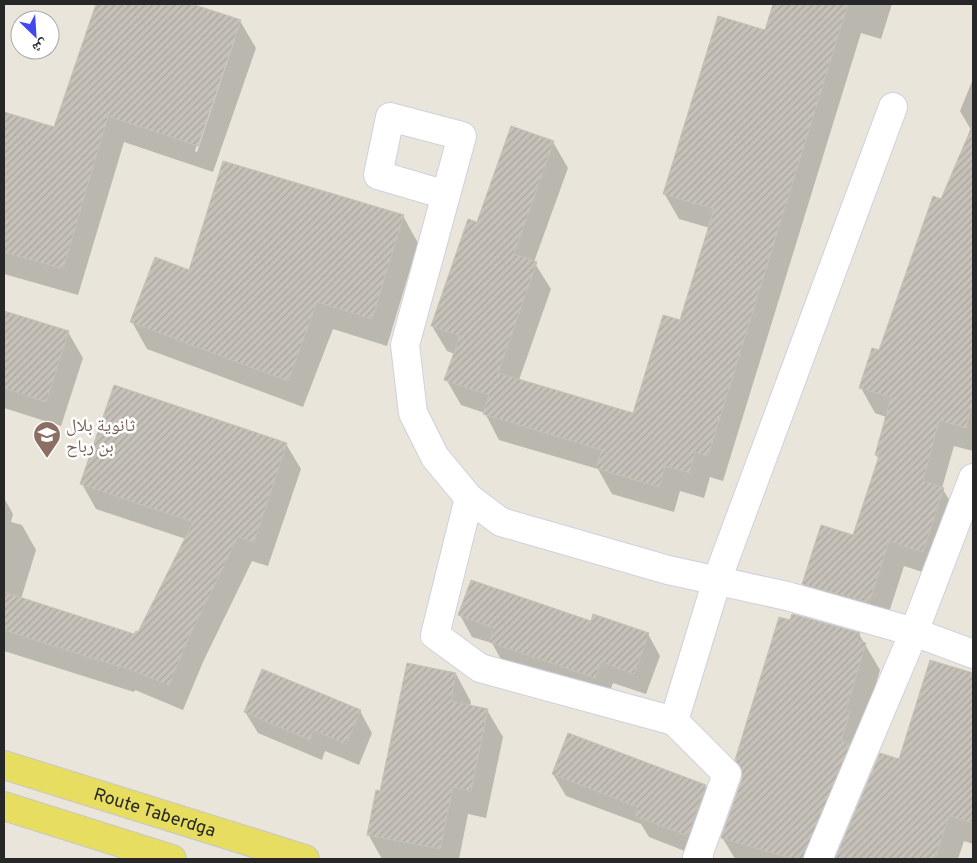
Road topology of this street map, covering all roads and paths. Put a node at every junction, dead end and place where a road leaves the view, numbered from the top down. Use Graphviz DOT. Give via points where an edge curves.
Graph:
graph roads {
  1 [pos="893,106"];
  2 [pos="446,195"];
  3 [pos="973,478"];
  4 [pos="468,498"];
  5 [pos="717,580"];
  6 [pos="914,632"];
  7 [pos="973,654"];
  8 [pos="674,722"];
  9 [pos="4,765"];
  10 [pos="4,806"];
  11 [pos="172,859"];
  12 [pos="305,859"];
  13 [pos="699,859"];
  14 [pos="818,859"];
  1 -- 5 [label="street"];
  2 -- 4 [label="street" via="405,345 413,413 435,458"];
  3 -- 6 [label="street"];
  4 -- 5 [label="street" via="501,522 668,570"];
  4 -- 8 [label="street" via="435,635 480,668"];
  5 -- 6 [label="street"];
  5 -- 8 [label="street"];
  6 -- 7 [label="street"];
  6 -- 14 [label="street"];
  8 -- 13 [label="street" via="727,774"];
  9 -- 12 [label="main road, Route Taberdga"];
  10 -- 11 [label="main road"];
}
